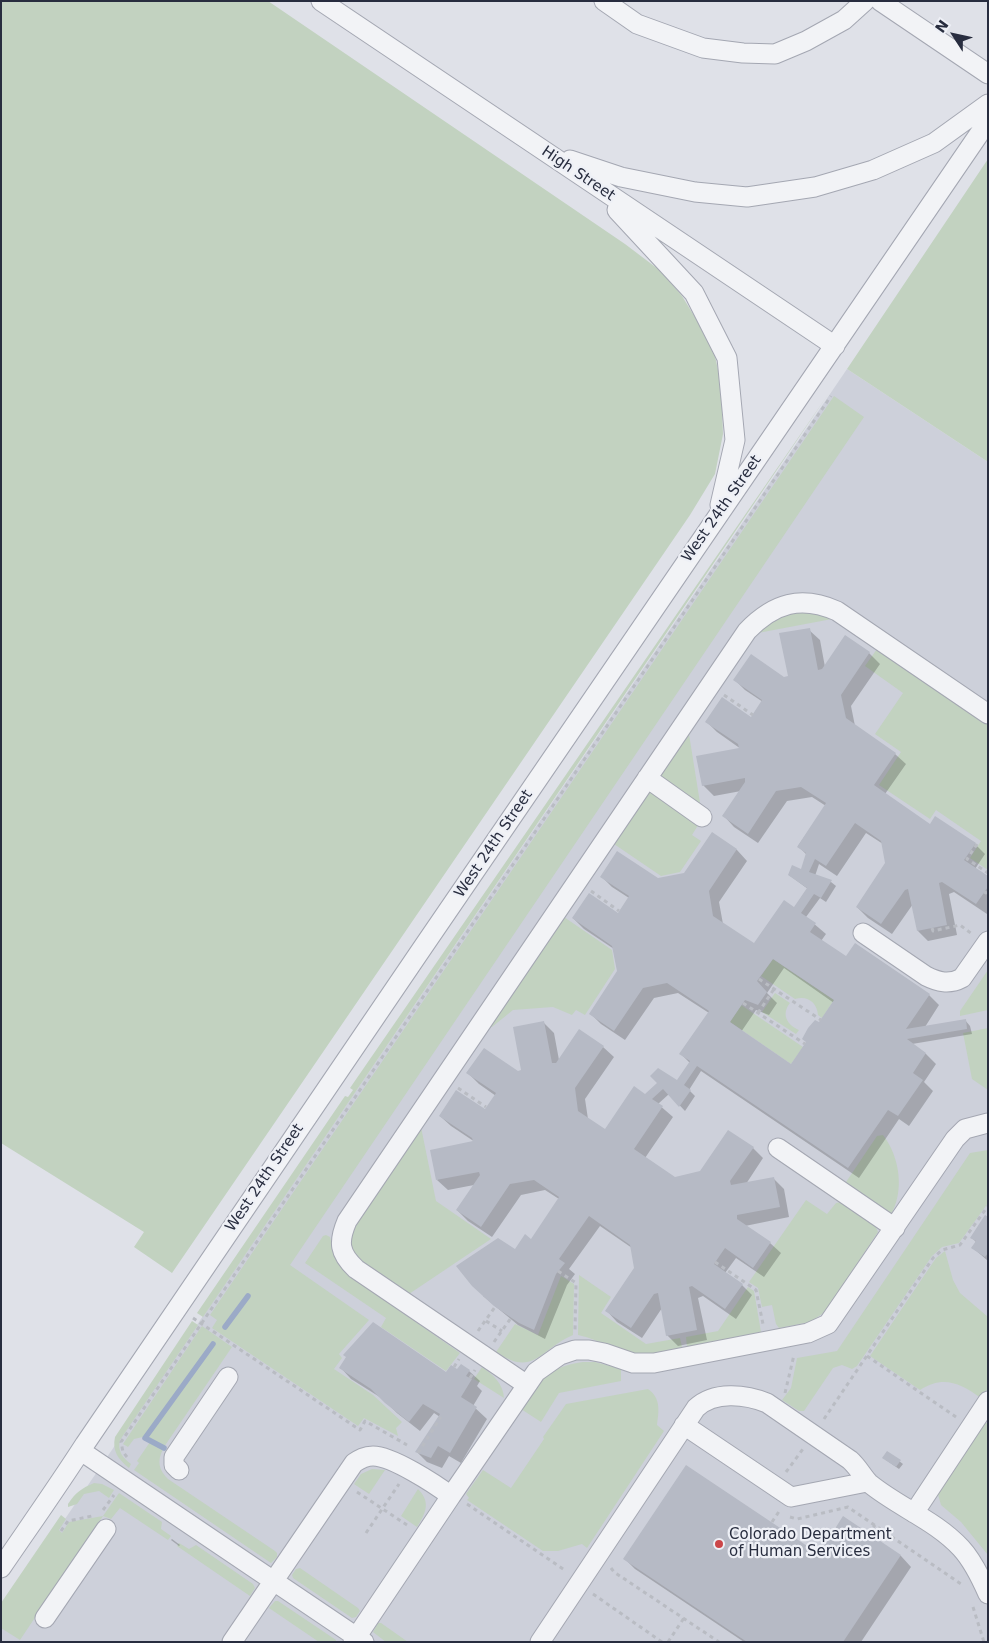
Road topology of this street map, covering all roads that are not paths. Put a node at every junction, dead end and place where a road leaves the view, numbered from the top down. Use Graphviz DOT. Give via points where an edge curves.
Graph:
graph roads {
  1 [pos="321,1"];
  2 [pos="604,1"];
  3 [pos="865,1"];
  4 [pos="880,1"];
  5 [pos="988,74"];
  6 [pos="988,104"];
  7 [pos="988,121"];
  8 [pos="549,154"];
  9 [pos="573,170"];
  10 [pos="835,346"];
  11 [pos="718,515"];
  12 [pos="988,714"];
  13 [pos="647,778"];
  14 [pos="702,817"];
  15 [pos="863,933"];
  16 [pos="987,942"];
  17 [pos="988,1123"];
  18 [pos="778,1148"];
  19 [pos="895,1228"];
  20 [pos="228,1377"];
  21 [pos="527,1385"];
  22 [pos="988,1401"];
  23 [pos="684,1425"];
  24 [pos="81,1451"];
  25 [pos="179,1470"];
  26 [pos="868,1482"];
  27 [pos="459,1500"];
  28 [pos="914,1513"];
  29 [pos="106,1529"];
  30 [pos="1,1568"];
  31 [pos="274,1581"];
  32 [pos="979,1598"];
  33 [pos="45,1618"];
  34 [pos="357,1640"];
  35 [pos="232,1642"];
  36 [pos="540,1642"];
  1 -- 8 [label="street, High Street"];
  2 -- 3 [label="street" via="637,24 703,48 775,54 844,20"];
  4 -- 5 [label="street"];
  6 -- 8 [label="street" via="934,143 873,170 815,187 747,197 695,192 621,177"];
  7 -- 10 [label="street, West 24th Street"];
  8 -- 9 [label="street, High Street"];
  9 -- 10 [label="street, High Street"];
  9 -- 11 [label="street" via="627,220 694,293 727,358 735,440"];
  10 -- 11 [label="street, West 24th Street"];
  11 -- 24 [label="street, West 24th Street"];
  12 -- 13 [label="street" via="837,611 812,602 785,606 770,611 747,631"];
  13 -- 14 [label="street"];
  13 -- 21 [label="street" via="342,1232 343,1252 356,1269"];
  15 -- 16 [label="street" via="926,976 947,982 962,978"];
  17 -- 19 [label="street" via="972,1126 960,1133"];
  18 -- 19 [label="street"];
  19 -- 21 [label="street" via="828,1324 819,1329 654,1364 633,1363 604,1353 575,1350 547,1363"];
  20 -- 25 [label="street" via="174,1457 174,1465"];
  21 -- 27 [label="street"];
  22 -- 28 [label="street"];
  23 -- 26 [label="street" via="791,1497"];
  23 -- 26 [label="street" via="703,1401 713,1397 755,1398 775,1408 850,1460"];
  23 -- 36 [label="street"];
  24 -- 30 [label="street, West 24th Street"];
  24 -- 31 [label="street"];
  26 -- 28 [label="street"];
  27 -- 31 [label="street" via="382,1457 361,1458 354,1463"];
  27 -- 34 [label="street"];
  28 -- 32 [label="street" via="962,1548 974,1565"];
  29 -- 33 [label="street"];
  31 -- 34 [label="street"];
  31 -- 35 [label="street"];
}
